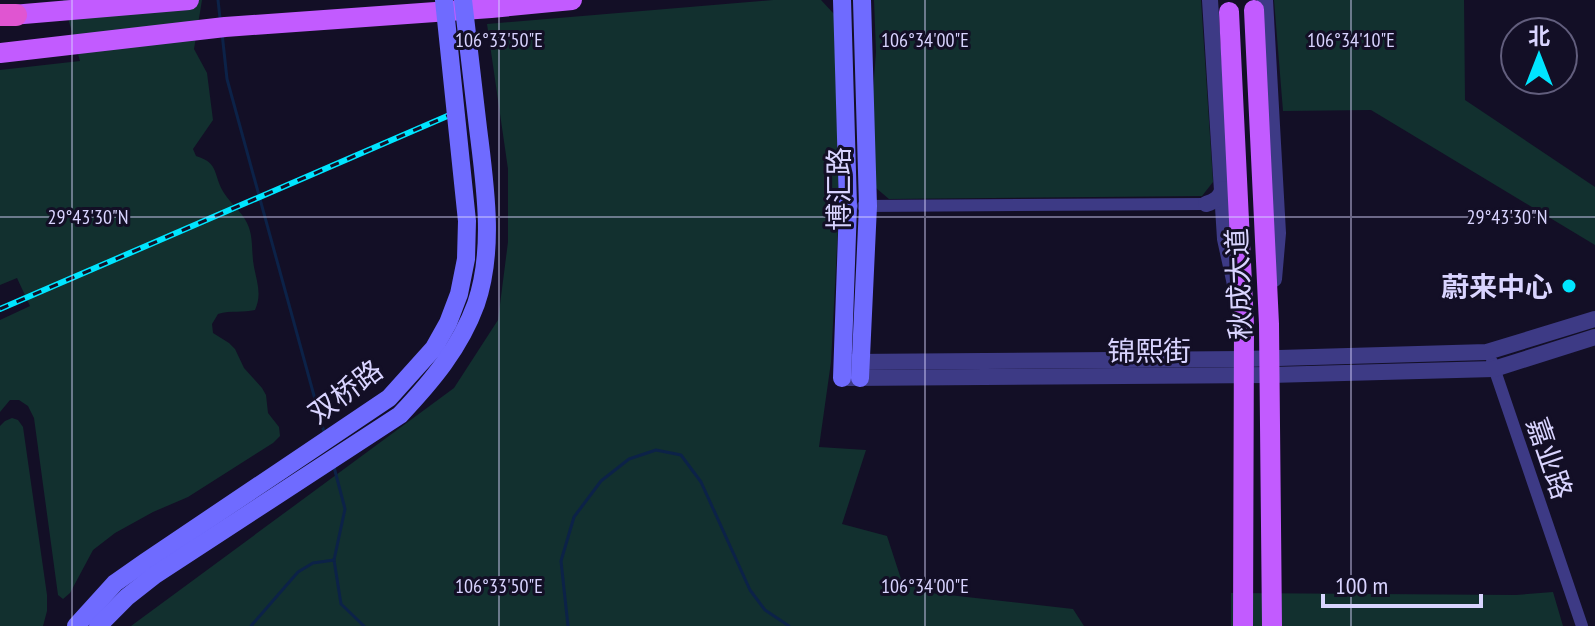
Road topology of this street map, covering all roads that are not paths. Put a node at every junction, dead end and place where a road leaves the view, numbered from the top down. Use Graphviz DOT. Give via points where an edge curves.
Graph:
graph roads {
  1 [pos="189,0"];
  2 [pos="444,0"];
  3 [pos="463,0"];
  4 [pos="572,0"];
  5 [pos="842,0"];
  6 [pos="862,0"];
  7 [pos="1262,3"];
  8 [pos="1215,4"];
  9 [pos="5,15"];
  10 [pos="0,53"];
  11 [pos="1223,189"];
  12 [pos="1206,204"];
  13 [pos="848,206"];
  14 [pos="868,206"];
  15 [pos="1595,319"];
  16 [pos="1244,325"];
  17 [pos="1595,337"];
  18 [pos="1487,352"];
  19 [pos="1244,367"];
  20 [pos="1269,367"];
  21 [pos="1494,369"];
  22 [pos="852,370"];
  23 [pos="76,626"];
  24 [pos="98,626"];
  25 [pos="1243,626"];
  26 [pos="1272,626"];
  27 [pos="1582,626"];
  1 -- 9 [label="main road"];
  2 -- 23 [label="main road, 双桥路, bridge" via="467,221 466,259 459,294 434,348 389,398 115,583"];
  3 -- 24 [label="main road, 双桥路, bridge" via="484,180 485,259 477,301 450,357 400,415 155,575"];
  4 -- 10 [label="main road, bridge" via="225,27"];
  5 -- 13 [label="main road, 博汇路"];
  6 -- 14 [label="main road, 博汇路"];
  7 -- 20 [label="main road, 秋成大道"];
  8 -- 11 [label="street"];
  8 -- 16 [label="main road, 秋成大道"];
  11 -- 12 [label="street" via="1215,202"];
  11 -- 16 [label="street" via="1225,239"];
  12 -- 14 [label="street"];
  13 -- 14 [label="street"];
  13 -- 22 [label="main road, 博汇路"];
  14 -- 22 [label="main road, 博汇路"];
  15 -- 18 [label="street, 锦熙街"];
  16 -- 19 [label="main road, 秋成大道"];
  17 -- 21 [label="street, 锦熙街"];
  18 -- 20 [label="street, 锦熙街"];
  18 -- 21 [label="street, 嘉业路"];
  19 -- 20 [label="street, 锦熙街"];
  19 -- 22 [label="street, 锦熙街"];
  19 -- 25 [label="main road, 秋成大道"];
  20 -- 21 [label="street, 锦熙街"];
  20 -- 26 [label="main road, 秋成大道"];
  21 -- 27 [label="street, 嘉业路"];
}
